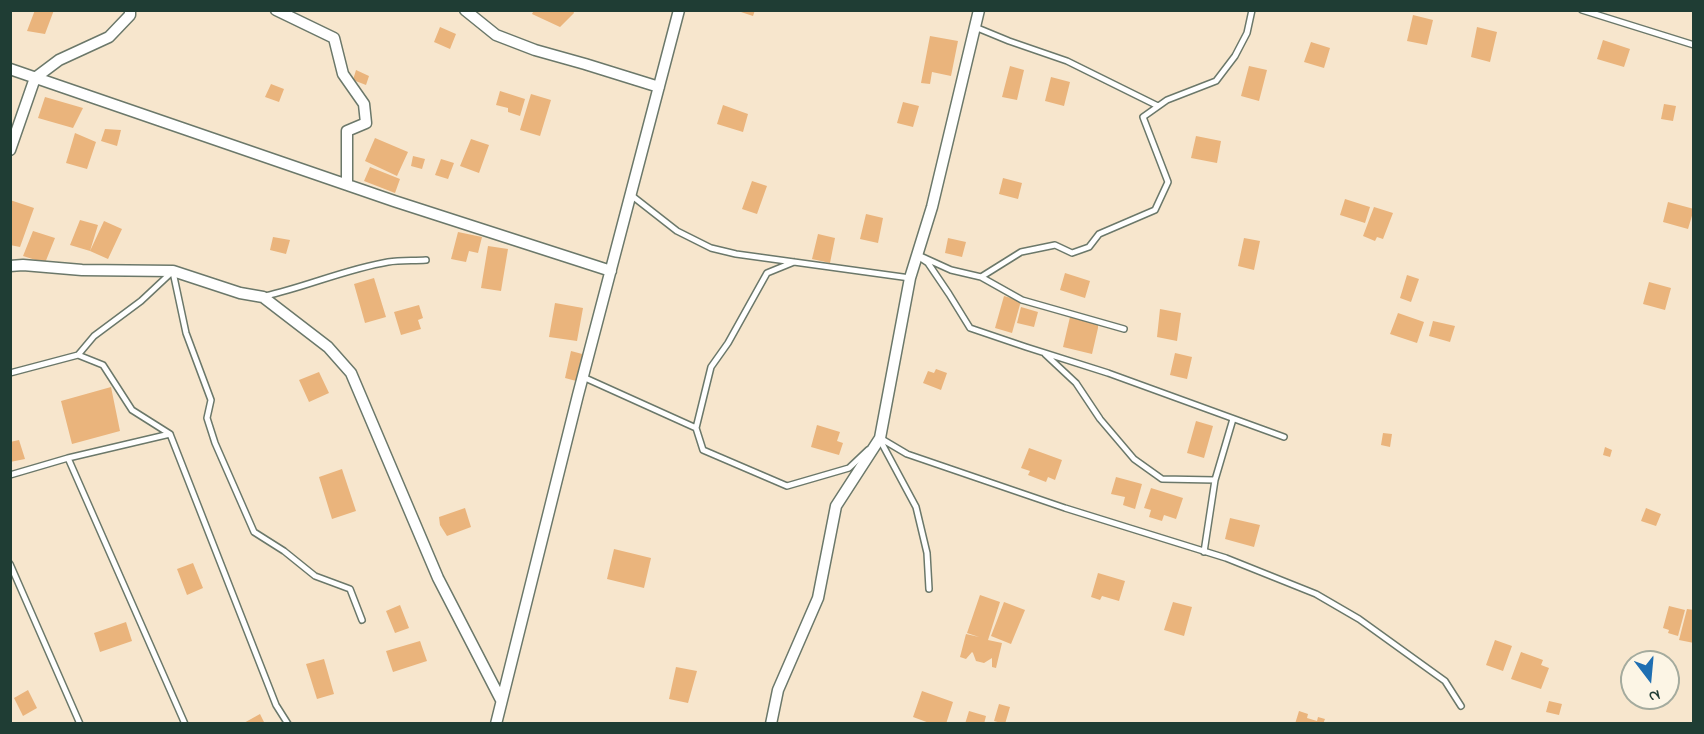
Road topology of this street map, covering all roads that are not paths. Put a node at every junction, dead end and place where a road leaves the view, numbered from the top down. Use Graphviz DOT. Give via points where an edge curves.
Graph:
graph roads {
  1 [pos="130,10"];
  2 [pos="276,10"];
  3 [pos="465,10"];
  4 [pos="679,10"];
  5 [pos="978,10"];
  6 [pos="1252,10"];
  7 [pos="1582,10"];
  8 [pos="975,27"];
  9 [pos="1694,45"];
  10 [pos="10,69"];
  11 [pos="35,78"];
  12 [pos="659,87"];
  13 [pos="1158,106"];
  14 [pos="10,150"];
  15 [pos="347,185"];
  16 [pos="631,195"];
  17 [pos="916,255"];
  18 [pos="426,260"];
  19 [pos="795,262"];
  20 [pos="10,266"];
  21 [pos="173,271"];
  22 [pos="611,271"];
  23 [pos="981,277"];
  24 [pos="910,278"];
  25 [pos="262,297"];
  26 [pos="1124,329"];
  27 [pos="1044,353"];
  28 [pos="78,355"];
  29 [pos="10,373"];
  30 [pos="583,377"];
  31 [pos="1233,419"];
  32 [pos="696,428"];
  33 [pos="170,434"];
  34 [pos="1284,437"];
  35 [pos="879,438"];
  36 [pos="68,458"];
  37 [pos="10,475"];
  38 [pos="1215,480"];
  39 [pos="1204,552"];
  40 [pos="10,564"];
  41 [pos="929,589"];
  42 [pos="362,620"];
  43 [pos="501,700"];
  44 [pos="1461,706"];
  45 [pos="80,723"];
  46 [pos="185,723"];
  47 [pos="288,723"];
  48 [pos="496,723"];
  49 [pos="771,723"];
  1 -- 11 [label="street" via="130,15 109,37 59,60"];
  2 -- 15 [label="street" via="334,38 343,74 364,104 366,123 347,131"];
  3 -- 12 [label="street" via="496,35"];
  4 -- 12 [label="street"];
  5 -- 8 [label="street"];
  6 -- 13 [label="lane" via="1235,56 1216,81"];
  7 -- 9 [label="lane"];
  8 -- 13 [label="lane" via="1066,61"];
  8 -- 17 [label="street" via="932,207"];
  10 -- 11 [label="street"];
  11 -- 14 [label="street"];
  11 -- 15 [label="street"];
  12 -- 16 [label="street"];
  13 -- 23 [label="lane" via="1143,117 1168,182 1155,210 1099,234 1089,247 1072,253 1055,245 1021,252"];
  15 -- 22 [label="street"];
  16 -- 19 [label="lane" via="677,231 711,248"];
  16 -- 22 [label="street"];
  17 -- 23 [label="lane"];
  17 -- 24 [label="street"];
  17 -- 27 [label="lane" via="928,263 970,327"];
  18 -- 25 [label="lane" via="388,262"];
  19 -- 24 [label="lane"];
  19 -- 32 [label="lane" via="767,273 761,282 711,367"];
  20 -- 21 [label="street"];
  21 -- 25 [label="street"];
  21 -- 28 [label="lane" via="94,336"];
  21 -- 42 [label="lane" via="186,333 211,400 207,418 254,532 315,576 350,589"];
  22 -- 30 [label="street"];
  23 -- 26 [label="lane" via="1022,300"];
  24 -- 35 [label="street"];
  25 -- 43 [label="street" via="328,347 351,373 438,578"];
  27 -- 31 [label="lane"];
  27 -- 38 [label="lane" via="1076,383 1134,459 1162,480"];
  28 -- 29 [label="lane"];
  28 -- 33 [label="lane" via="103,365 132,410"];
  30 -- 32 [label="lane"];
  30 -- 43 [label="street"];
  31 -- 34 [label="lane"];
  31 -- 38 [label="lane"];
  32 -- 35 [label="lane" via="703,450 787,486 849,468"];
  33 -- 36 [label="lane"];
  33 -- 47 [label="lane" via="276,705"];
  35 -- 39 [label="lane" via="906,454"];
  35 -- 41 [label="lane" via="916,507 927,553"];
  35 -- 49 [label="street" via="836,506 818,598 778,690"];
  36 -- 37 [label="lane"];
  36 -- 46 [label="lane"];
  38 -- 39 [label="lane"];
  39 -- 44 [label="lane" via="1316,594 1359,619 1445,681"];
  40 -- 45 [label="lane"];
  43 -- 48 [label="street"];
}
